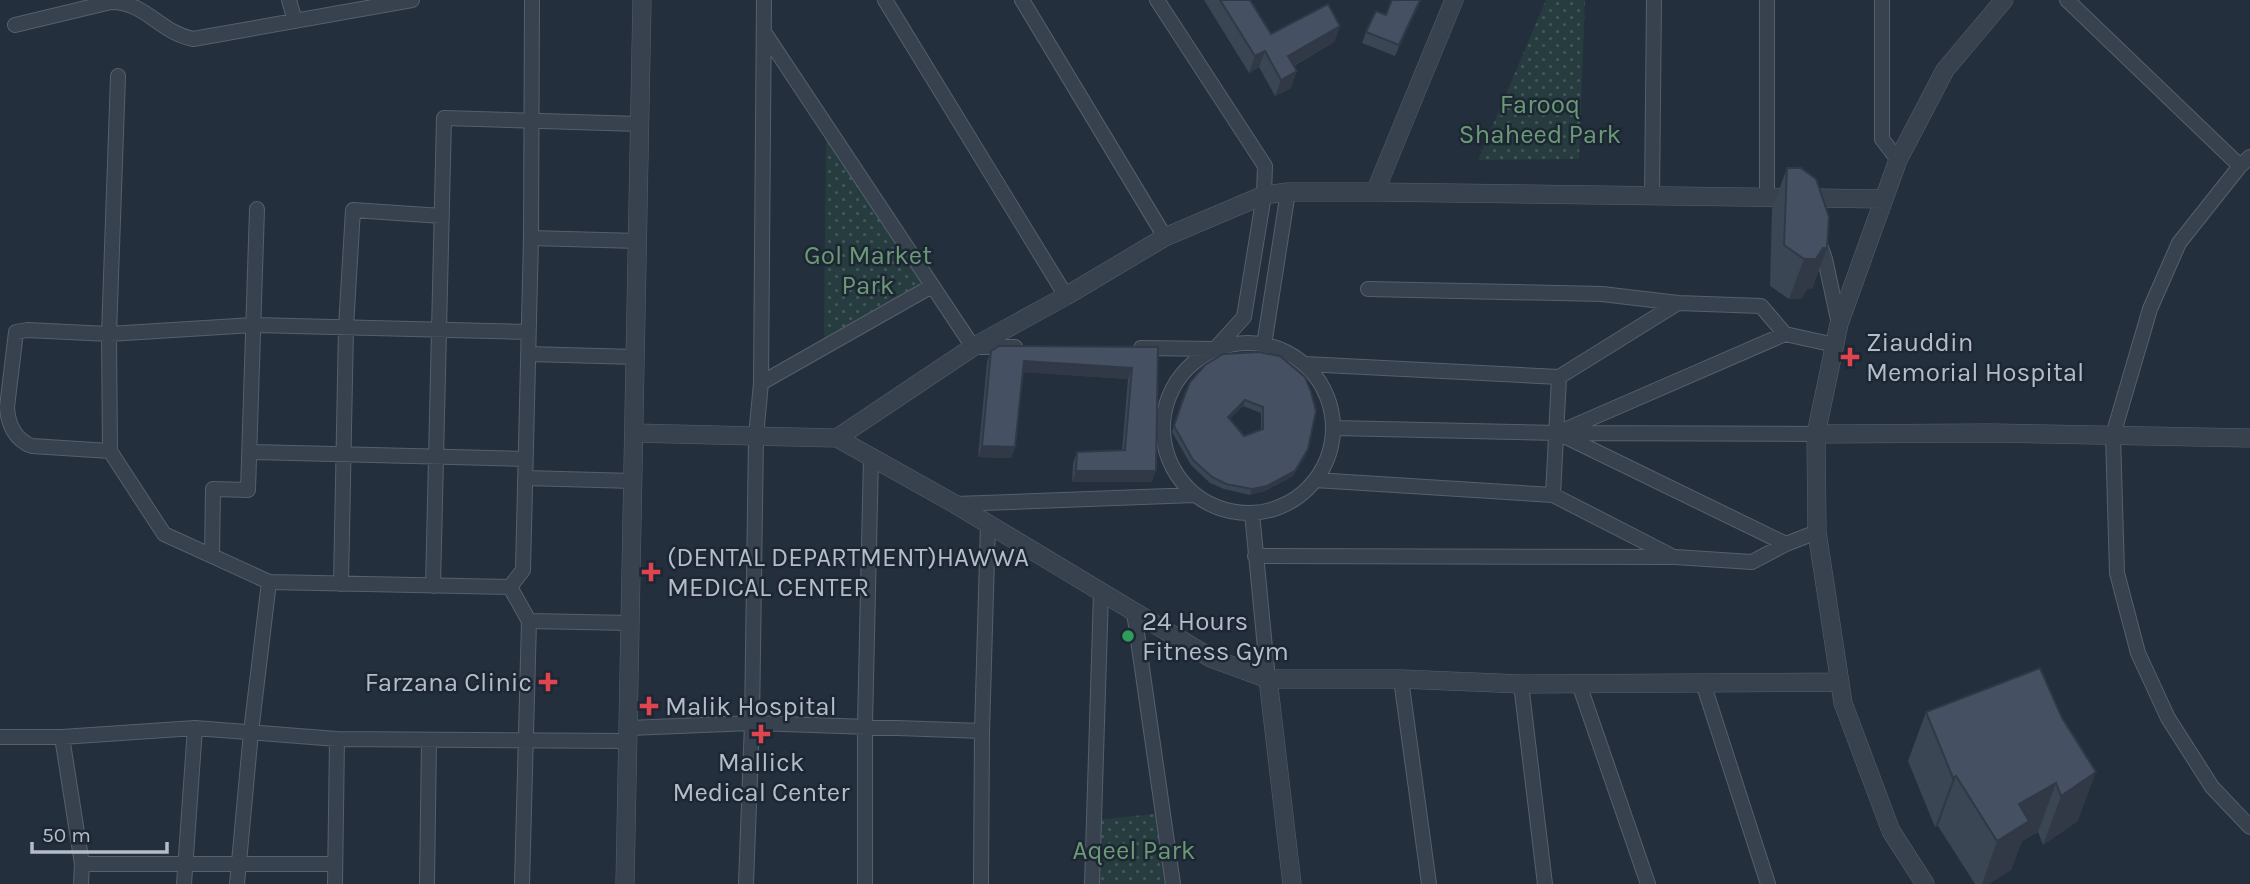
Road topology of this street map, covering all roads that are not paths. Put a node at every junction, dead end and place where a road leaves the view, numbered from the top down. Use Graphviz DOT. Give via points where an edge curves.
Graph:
graph roads {
  1 [pos="289,0"];
  2 [pos="412,0"];
  3 [pos="532,0"];
  4 [pos="642,0"];
  5 [pos="764,0"];
  6 [pos="885,0"];
  7 [pos="1022,0"];
  8 [pos="1157,0"];
  9 [pos="1454,0"];
  10 [pos="1654,0"];
  11 [pos="1767,0"];
  12 [pos="1882,0"];
  13 [pos="2004,0"];
  14 [pos="2067,0"];
  15 [pos="295,22"];
  16 [pos="15,24"];
  17 [pos="764,32"];
  18 [pos="118,76"];
  19 [pos="531,120"];
  20 [pos="640,124"];
  21 [pos="1898,160"];
  22 [pos="2245,161"];
  23 [pos="1288,192"];
  24 [pos="1375,192"];
  25 [pos="1264,195"];
  26 [pos="1652,198"];
  27 [pos="1767,198"];
  28 [pos="1787,198"];
  29 [pos="1884,199"];
  30 [pos="257,209"];
  31 [pos="442,216"];
  32 [pos="1166,237"];
  33 [pos="531,238"];
  34 [pos="638,241"];
  35 [pos="932,286"];
  36 [pos="1368,289"];
  37 [pos="1066,296"];
  38 [pos="1678,303"];
  39 [pos="1839,324"];
  40 [pos="253,325"];
  41 [pos="346,327"];
  42 [pos="439,330"];
  43 [pos="528,332"];
  44 [pos="109,334"];
  45 [pos="1785,334"];
  46 [pos="1264,345"];
  47 [pos="1835,345"];
  48 [pos="973,347"];
  49 [pos="1027,347"];
  50 [pos="1122,348"];
  51 [pos="1215,349"];
  52 [pos="528,354"];
  53 [pos="636,357"];
  54 [pos="1305,364"];
  55 [pos="1559,377"];
  56 [pos="761,383"];
  57 [pos="1334,428"];
  58 [pos="635,432"];
  59 [pos="1558,433"];
  60 [pos="1816,434"];
  61 [pos="2113,435"];
  62 [pos="756,436"];
  63 [pos="837,438"];
  64 [pos="2250,438"];
  65 [pos="110,452"];
  66 [pos="250,452"];
  67 [pos="343,455"];
  68 [pos="436,457"];
  69 [pos="871,457"];
  70 [pos="525,459"];
  71 [pos="525,478"];
  72 [pos="1315,480"];
  73 [pos="634,481"];
  74 [pos="1195,495"];
  75 [pos="1553,495"];
  76 [pos="955,504"];
  77 [pos="1252,513"];
  78 [pos="988,524"];
  79 [pos="1817,532"];
  80 [pos="1786,544"];
  81 [pos="212,556"];
  82 [pos="1255,556"];
  83 [pos="1675,557"];
  84 [pos="269,582"];
  85 [pos="341,584"];
  86 [pos="433,586"];
  87 [pos="510,587"];
  88 [pos="1101,593"];
  89 [pos="1134,612"];
  90 [pos="529,621"];
  91 [pos="631,623"];
  92 [pos="1268,679"];
  93 [pos="1401,679"];
  94 [pos="1840,682"];
  95 [pos="1703,683"];
  96 [pos="1521,684"];
  97 [pos="1578,684"];
  98 [pos="752,723"];
  99 [pos="865,725"];
  100 [pos="195,728"];
  101 [pos="982,731"];
  102 [pos="251,732"];
  103 [pos="628,734"];
  104 [pos="0,737"];
  105 [pos="62,737"];
  106 [pos="337,739"];
  107 [pos="429,740"];
  108 [pos="525,740"];
  109 [pos="2250,827"];
  110 [pos="184,862"];
  111 [pos="238,863"];
  112 [pos="82,864"];
  113 [pos="335,864"];
  114 [pos="81,884"];
  115 [pos="184,884"];
  116 [pos="237,884"];
  117 [pos="335,884"];
  118 [pos="427,884"];
  119 [pos="522,884"];
  120 [pos="625,884"];
  121 [pos="746,884"];
  122 [pos="865,884"];
  123 [pos="981,884"];
  124 [pos="1092,884"];
  125 [pos="1172,884"];
  126 [pos="1292,884"];
  127 [pos="1429,884"];
  128 [pos="1545,884"];
  129 [pos="1648,884"];
  130 [pos="1768,884"];
  131 [pos="1925,884"];
  1 -- 15 [label="street"];
  2 -- 15 [label="street"];
  3 -- 19 [label="street"];
  4 -- 20 [label="street"];
  5 -- 17 [label="street"];
  6 -- 37 [label="street"];
  7 -- 32 [label="street"];
  8 -- 25 [label="street" via="1265,166"];
  9 -- 24 [label="street"];
  10 -- 26 [label="street"];
  11 -- 27 [label="street"];
  12 -- 21 [label="street" via="1882,139"];
  13 -- 21 [label="street" via="1945,70"];
  14 -- 22 [label="street"];
  15 -- 16 [label="street" via="193,39 178,36 146,11 126,2 111,2"];
  17 -- 35 [label="street"];
  17 -- 56 [label="street"];
  18 -- 44 [label="street"];
  19 -- 20 [label="street"];
  19 -- 31 [label="street" via="444,118"];
  19 -- 33 [label="street"];
  20 -- 34 [label="street"];
  21 -- 29 [label="street"];
  22 -- 61 [label="street" via="2179,243 2150,309"];
  23 -- 24 [label="street"];
  23 -- 25 [label="street"];
  23 -- 46 [label="street"];
  24 -- 26 [label="street"];
  25 -- 32 [label="street"];
  25 -- 51 [label="street" via="1244,317"];
  26 -- 27 [label="street"];
  27 -- 28 [label="street"];
  28 -- 29 [label="street"];
  28 -- 39 [label="street" via="1811,220"];
  29 -- 39 [label="street"];
  30 -- 40 [label="street"];
  31 -- 41 [label="street" via="353,210"];
  31 -- 42 [label="street"];
  32 -- 37 [label="street"];
  33 -- 34 [label="street"];
  33 -- 43 [label="street"];
  34 -- 53 [label="street"];
  35 -- 48 [label="street"];
  35 -- 56 [label="street"];
  36 -- 38 [label="street" via="1602,294"];
  37 -- 48 [label="street"];
  38 -- 45 [label="street" via="1760,306"];
  38 -- 55 [label="street"];
  39 -- 47 [label="street"];
  40 -- 41 [label="street"];
  40 -- 44 [label="street"];
  40 -- 66 [label="street"];
  41 -- 42 [label="street"];
  41 -- 67 [label="street"];
  42 -- 43 [label="street"];
  42 -- 68 [label="street"];
  43 -- 52 [label="street"];
  44 -- 65 [label="street"];
  44 -- 65 [label="street" via="16,332 7,407 16,437 23,443"];
  45 -- 47 [label="street"];
  45 -- 59 [label="street"];
  46 -- 51 [label="street" via="1248,342"];
  46 -- 54 [label="street"];
  47 -- 60 [label="street"];
  48 -- 49 [label="street"];
  48 -- 63 [label="street"];
  50 -- 51 [label="street"];
  51 -- 74 [label="street" via="1188,366 1164,410 1163,439 1172,467"];
  52 -- 53 [label="street"];
  52 -- 70 [label="street"];
  53 -- 58 [label="street"];
  54 -- 55 [label="street"];
  54 -- 57 [label="street" via="1318,378"];
  55 -- 59 [label="street"];
  56 -- 62 [label="street"];
  57 -- 59 [label="street"];
  57 -- 72 [label="street" via="1327,460"];
  58 -- 62 [label="street"];
  58 -- 73 [label="street"];
  59 -- 60 [label="street"];
  59 -- 75 [label="street"];
  59 -- 80 [label="street"];
  60 -- 61 [label="street"];
  60 -- 79 [label="street"];
  61 -- 64 [label="street"];
  61 -- 109 [label="street" via="2117,573 2138,653 2168,719 2212,787"];
  62 -- 63 [label="street"];
  62 -- 98 [label="street"];
  63 -- 69 [label="street"];
  65 -- 81 [label="street" via="164,534"];
  66 -- 67 [label="street"];
  66 -- 81 [label="street" via="248,490 213,489"];
  67 -- 68 [label="street"];
  67 -- 85 [label="street"];
  68 -- 70 [label="street"];
  68 -- 86 [label="street"];
  69 -- 76 [label="street"];
  69 -- 99 [label="street"];
  70 -- 71 [label="street"];
  71 -- 73 [label="street"];
  71 -- 87 [label="street" via="523,570"];
  72 -- 75 [label="street"];
  72 -- 77 [label="street" via="1293,500"];
  73 -- 91 [label="street"];
  74 -- 76 [label="street"];
  74 -- 77 [label="street" via="1222,509"];
  75 -- 83 [label="street"];
  76 -- 78 [label="street"];
  77 -- 82 [label="street"];
  78 -- 88 [label="street"];
  78 -- 101 [label="street"];
  79 -- 80 [label="street"];
  79 -- 94 [label="street"];
  80 -- 83 [label="street" via="1752,562"];
  81 -- 84 [label="street"];
  82 -- 83 [label="street"];
  82 -- 92 [label="street"];
  84 -- 85 [label="street"];
  84 -- 102 [label="street"];
  85 -- 86 [label="street"];
  86 -- 87 [label="street"];
  87 -- 90 [label="street"];
  88 -- 89 [label="street"];
  88 -- 124 [label="street"];
  89 -- 92 [label="street" via="1211,658"];
  89 -- 125 [label="street"];
  90 -- 91 [label="street"];
  90 -- 108 [label="street"];
  91 -- 103 [label="street"];
  92 -- 93 [label="street"];
  92 -- 126 [label="street"];
  93 -- 96 [label="street"];
  93 -- 127 [label="street"];
  94 -- 95 [label="street"];
  94 -- 131 [label="street" via="1843,703 1891,831"];
  95 -- 97 [label="street"];
  95 -- 130 [label="street"];
  96 -- 97 [label="street"];
  96 -- 128 [label="street"];
  97 -- 129 [label="street"];
  98 -- 99 [label="street"];
  98 -- 103 [label="street"];
  98 -- 121 [label="street"];
  99 -- 101 [label="street"];
  99 -- 122 [label="street"];
  100 -- 102 [label="street"];
  100 -- 105 [label="street"];
  100 -- 110 [label="street"];
  101 -- 123 [label="street"];
  102 -- 106 [label="street"];
  102 -- 111 [label="street"];
  103 -- 108 [label="street"];
  103 -- 120 [label="street"];
  104 -- 105 [label="street"];
  105 -- 112 [label="street"];
  106 -- 107 [label="street"];
  106 -- 113 [label="street"];
  107 -- 108 [label="street"];
  107 -- 118 [label="street"];
  108 -- 119 [label="street"];
  110 -- 111 [label="street"];
  110 -- 112 [label="street"];
  110 -- 115 [label="street"];
  111 -- 113 [label="street"];
  111 -- 116 [label="street"];
  112 -- 114 [label="street"];
  113 -- 117 [label="street"];
}
